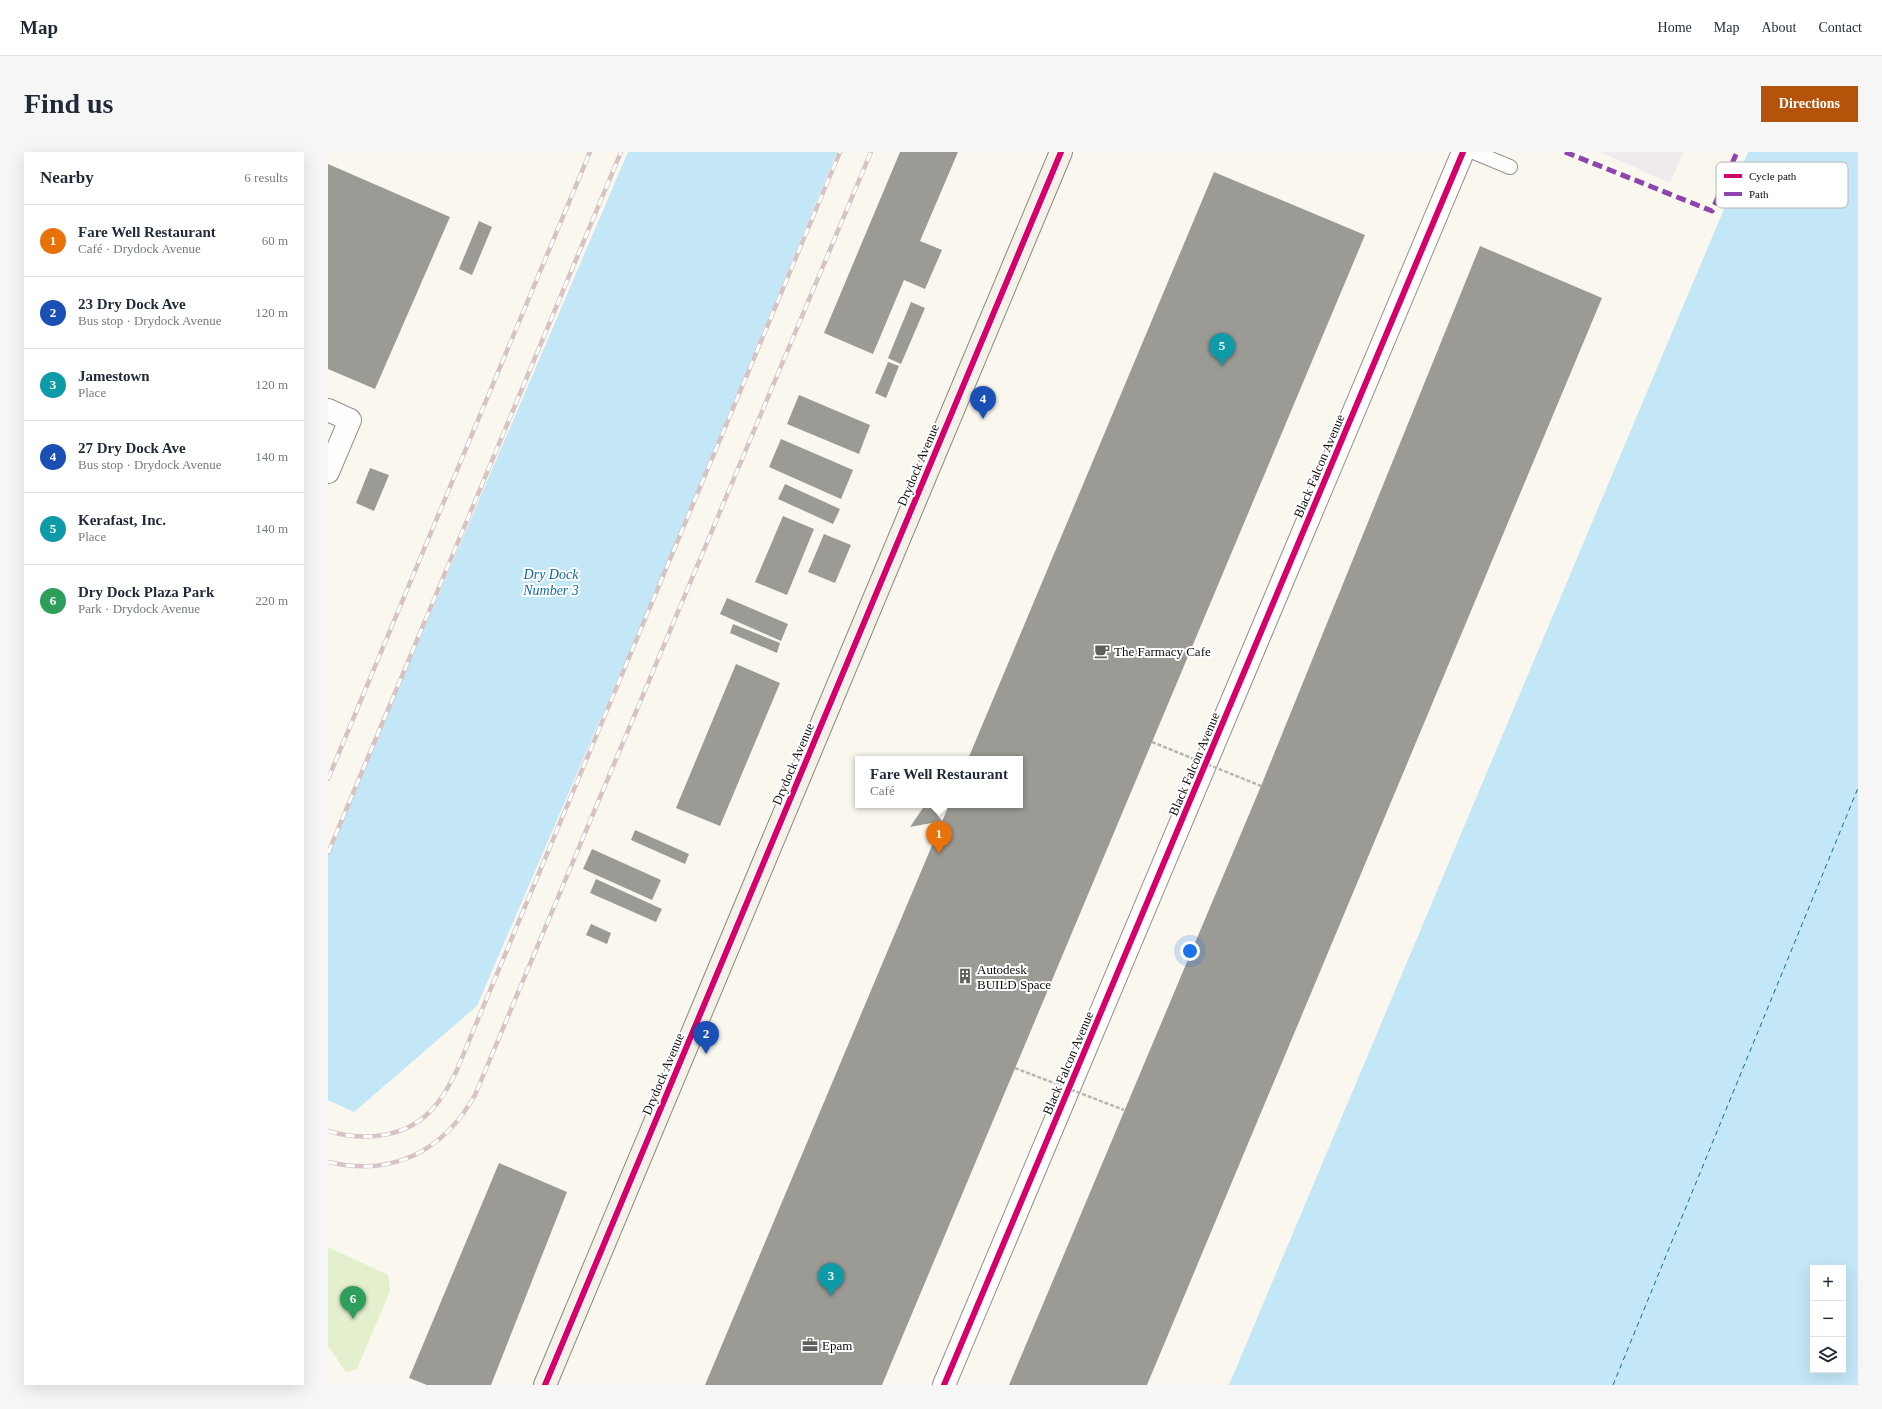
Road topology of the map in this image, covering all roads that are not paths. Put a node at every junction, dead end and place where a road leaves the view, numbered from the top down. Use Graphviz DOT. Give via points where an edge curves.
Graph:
graph roads {
  1 [pos="1061,152"];
  2 [pos="1463,152"];
  3 [pos="1474,152"];
  4 [pos="1510,167"];
  5 [pos="328,410"];
  6 [pos="328,472"];
  7 [pos="545,1385"];
  8 [pos="944,1385"];
  1 -- 7 [label="street, Drydock Avenue"];
  2 -- 8 [label="street, Black Falcon Avenue"];
  3 -- 4 [label="lane"];
  5 -- 6 [label="street" via="350,420"];
}
